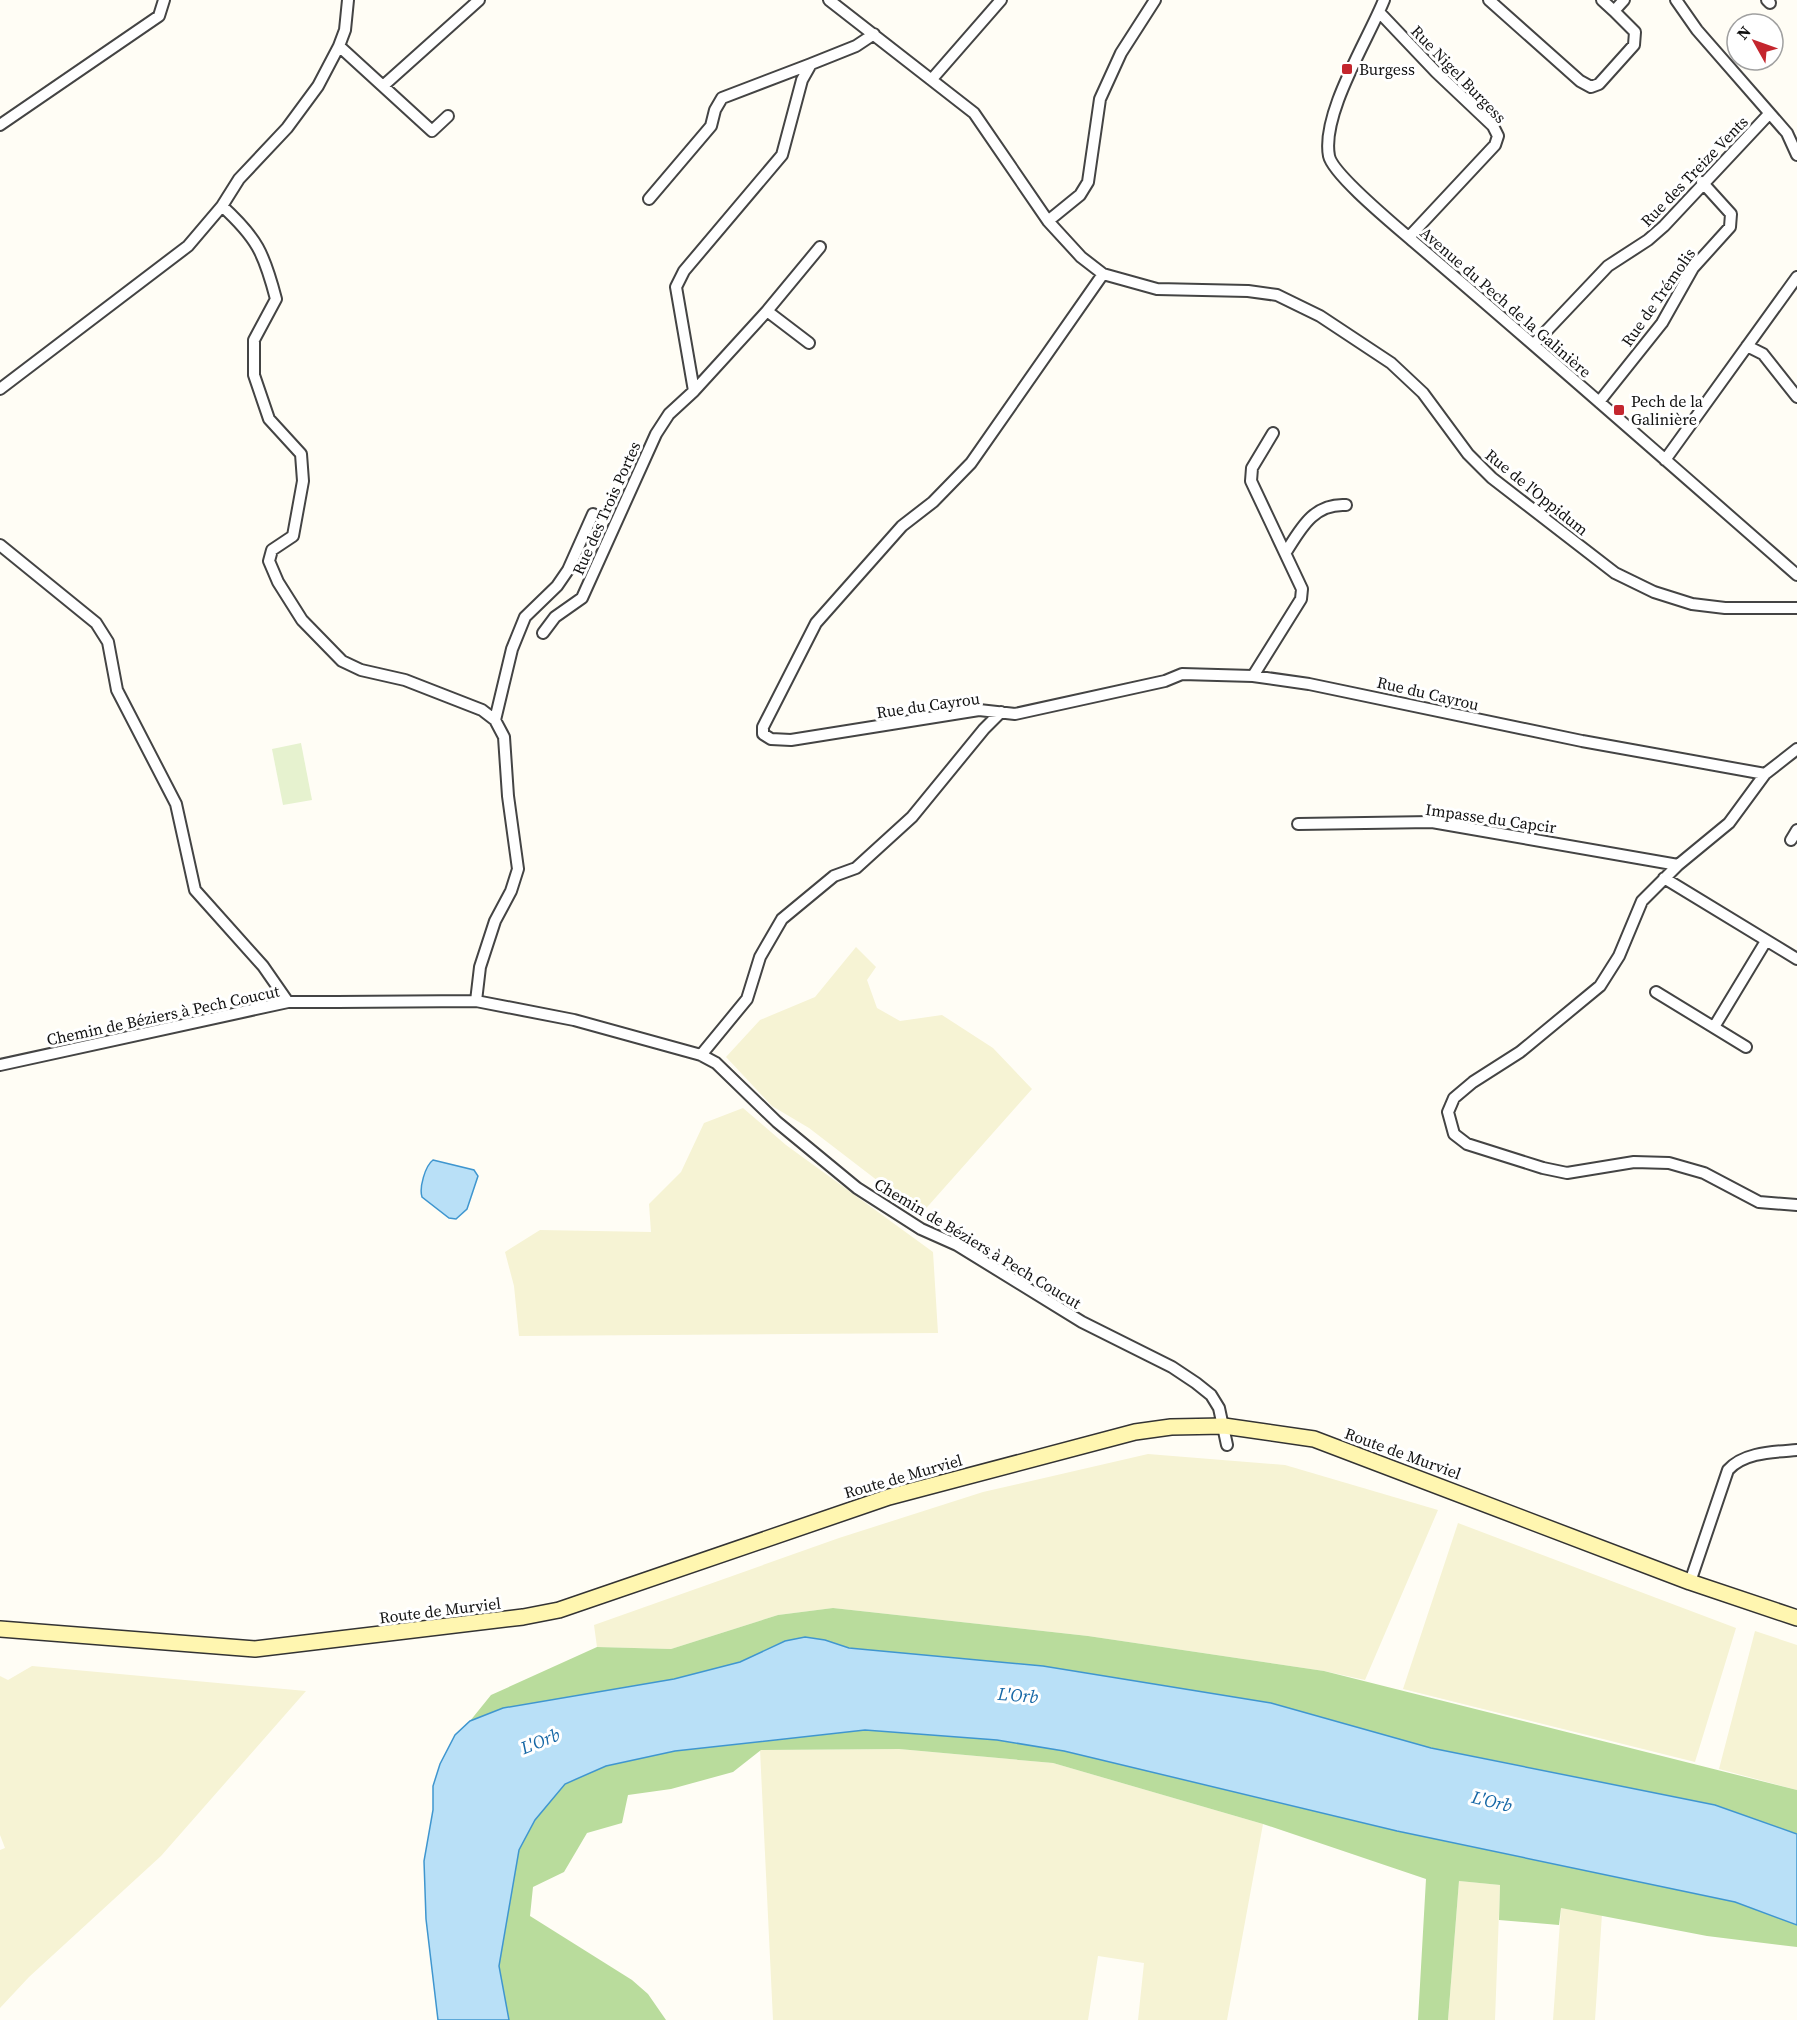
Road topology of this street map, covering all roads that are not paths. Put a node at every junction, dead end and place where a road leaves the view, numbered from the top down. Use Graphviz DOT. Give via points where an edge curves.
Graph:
graph roads {
  1 [pos="164,0"];
  2 [pos="348,0"];
  3 [pos="479,0"];
  4 [pos="829,0"];
  5 [pos="1001,0"];
  6 [pos="1155,0"];
  7 [pos="1384,0"];
  8 [pos="1489,0"];
  9 [pos="1602,0"];
  10 [pos="1624,0"];
  11 [pos="1676,0"];
  12 [pos="1614,11"];
  13 [pos="1380,12"];
  14 [pos="874,34"];
  15 [pos="339,46"];
  16 [pos="811,64"];
  17 [pos="933,79"];
  18 [pos="383,86"];
  19 [pos="1769,114"];
  20 [pos="448,116"];
  21 [pos="0,125"];
  22 [pos="1797,155"];
  23 [pos="1702,182"];
  24 [pos="649,199"];
  25 [pos="222,206"];
  26 [pos="1048,221"];
  27 [pos="1409,237"];
  28 [pos="820,247"];
  29 [pos="1103,274"];
  30 [pos="1797,277"];
  31 [pos="767,311"];
  32 [pos="809,343"];
  33 [pos="1534,344"];
  34 [pos="1747,346"];
  35 [pos="0,388"];
  36 [pos="694,391"];
  37 [pos="1797,397"];
  38 [pos="1599,402"];
  39 [pos="1273,433"];
  40 [pos="1665,460"];
  41 [pos="1346,505"];
  42 [pos="592,514"];
  43 [pos="0,545"];
  44 [pos="1286,552"];
  45 [pos="1797,575"];
  46 [pos="1795,605"];
  47 [pos="543,633"];
  48 [pos="1254,676"];
  49 [pos="1001,712"];
  50 [pos="495,720"];
  51 [pos="1797,749"];
  52 [pos="1765,774"];
  53 [pos="1298,824"];
  54 [pos="1678,865"];
  55 [pos="1664,878"];
  56 [pos="1766,941"];
  57 [pos="1797,959"];
  58 [pos="1656,992"];
  59 [pos="476,1001"];
  60 [pos="288,1002"];
  61 [pos="1714,1028"];
  62 [pos="1746,1047"];
  63 [pos="701,1055"];
  64 [pos="0,1065"];
  65 [pos="1797,1205"];
  66 [pos="1224,1426"];
  67 [pos="1227,1445"];
  68 [pos="1797,1450"];
  69 [pos="1690,1582"];
  70 [pos="1797,1618"];
  71 [pos="0,1629"];
  1 -- 21 [label="street" via="159,16"];
  2 -- 15 [label="street"];
  3 -- 18 [label="street"];
  4 -- 14 [label="street"];
  5 -- 17 [label="street"];
  6 -- 26 [label="street" via="1121,53 1100,99 1088,182 1080,195"];
  7 -- 13 [label="street, Avenue du Pech de la Galinière"];
  8 -- 12 [label="street" via="1591,87 1599,84 1634,45 1635,32"];
  9 -- 12 [label="street"];
  10 -- 12 [label="street"];
  11 -- 19 [label="street"];
  13 -- 27 [label="street, Avenue du Pech de la Galinière" via="1333,113 1327,138 1330,159 1338,172"];
  13 -- 27 [label="street, Rue Nigel Burgess" via="1493,126 1498,136 1495,145"];
  14 -- 16 [label="street" via="856,46"];
  14 -- 17 [label="street"];
  15 -- 18 [label="street"];
  15 -- 25 [label="street" via="318,86 287,128 239,179"];
  16 -- 24 [label="street" via="722,98 711,126"];
  16 -- 36 [label="street" via="802,80 782,155 684,271 676,287"];
  17 -- 26 [label="street" via="974,113"];
  18 -- 20 [label="street" via="432,131"];
  19 -- 22 [label="street" via="1787,133"];
  19 -- 23 [label="street, Rue des Treize Vents"];
  23 -- 33 [label="street, Rue des Treize Vents" via="1648,240 1608,266"];
  23 -- 38 [label="street, Rue de Trémolis" via="1731,214 1730,227 1693,268 1668,314"];
  25 -- 35 [label="street" via="170,262"];
  25 -- 50 [label="street" via="261,249 269,273 276,299 254,340 254,375 269,419 301,454 303,481 293,536 272,550 269,561 278,582 302,620 342,661 361,670 405,680 482,710"];
  26 -- 29 [label="street" via="1081,257"];
  27 -- 33 [label="street, Avenue du Pech de la Galinière"];
  28 -- 31 [label="street, Rue des Trois Portes"];
  29 -- 46 [label="street, Rue de l'Oppidum" via="1157,289 1277,295 1320,316 1391,363 1423,393 1468,454 1492,478 1615,573 1654,592 1692,604 1725,608"];
  29 -- 49 [label="street, Rue du Cayrou" via="971,463 933,502 902,526 816,623 768,716 763,734 771,739 791,740 979,710"];
  30 -- 34 [label="street"];
  31 -- 32 [label="street"];
  31 -- 36 [label="street, Rue des Trois Portes"];
  33 -- 38 [label="street, Avenue du Pech de la Galinière"];
  34 -- 37 [label="street" via="1763,354"];
  34 -- 40 [label="street"];
  36 -- 47 [label="street, Rue des Trois Portes" via="669,414 656,434 582,598 555,616"];
  38 -- 40 [label="street, Avenue du Pech de la Galinière"];
  39 -- 44 [label="street" via="1252,468 1251,481"];
  40 -- 45 [label="street, Avenue du Pech de la Galinière"];
  41 -- 44 [label="street" via="1337,504 1307,518"];
  42 -- 50 [label="street" via="568,570 525,617 512,649"];
  43 -- 60 [label="street" via="96,623 108,642 117,690 176,804 195,890 263,966"];
  44 -- 48 [label="street" via="1300,582 1301,599"];
  48 -- 49 [label="street, Rue du Cayrou" via="1182,674 1089,699 1015,714"];
  48 -- 52 [label="street, Rue du Cayrou" via="1364,694 1582,741"];
  49 -- 63 [label="street" via="912,817 856,868 834,876 782,919 760,957 747,999"];
  50 -- 59 [label="street" via="504,737 518,869 480,967"];
  51 -- 52 [label="street"];
  52 -- 54 [label="street" via="1729,823"];
  53 -- 54 [label="street, Impasse du Capcir" via="1432,822"];
  54 -- 55 [label="street"];
  55 -- 56 [label="street"];
  55 -- 65 [label="street" via="1642,901 1619,956 1600,986 1520,1052 1454,1098 1448,1112 1450,1125 1454,1134 1467,1144 1543,1168 1567,1173 1634,1162 1669,1163 1704,1173 1759,1202"];
  56 -- 57 [label="street"];
  56 -- 61 [label="street"];
  58 -- 61 [label="street"];
  59 -- 60 [label="street, Chemin de Béziers à Pech Coucut"];
  59 -- 63 [label="street, Chemin de Béziers à Pech Coucut" via="574,1020"];
  60 -- 64 [label="street, Chemin de Béziers à Pech Coucut"];
  61 -- 62 [label="street"];
  63 -- 66 [label="street, Chemin de Béziers à Pech Coucut" via="716,1063 777,1122 857,1188 1082,1322 1196,1383 1211,1395"];
  66 -- 67 [label="street, Chemin de Béziers à Pech Coucut"];
  66 -- 69 [label="main road, Route de Murviel" via="1314,1439"];
  66 -- 71 [label="main road, Route de Murviel" via="1135,1432 889,1497 559,1610 524,1617 255,1649"];
  68 -- 69 [label="street" via="1736,1461 1728,1470"];
  69 -- 70 [label="main road, Route de Murviel"];
}
